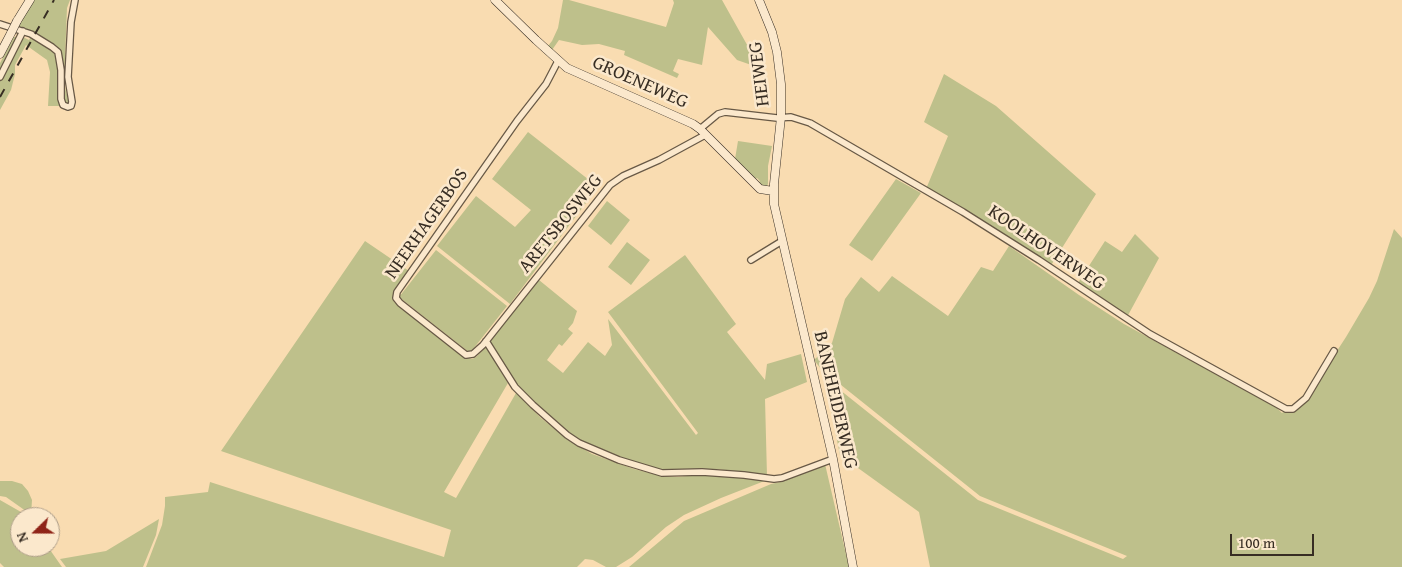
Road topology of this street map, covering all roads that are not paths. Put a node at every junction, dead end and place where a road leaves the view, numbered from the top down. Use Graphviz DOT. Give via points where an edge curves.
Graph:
graph roads {
  1 [pos="30,0"];
  2 [pos="75,0"];
  3 [pos="495,0"];
  4 [pos="759,0"];
  5 [pos="0,24"];
  6 [pos="23,31"];
  7 [pos="0,54"];
  8 [pos="558,61"];
  9 [pos="0,77"];
  10 [pos="781,117"];
  11 [pos="703,132"];
  12 [pos="773,191"];
  13 [pos="782,241"];
  14 [pos="751,260"];
  15 [pos="486,341"];
  16 [pos="1334,351"];
  17 [pos="833,459"];
  18 [pos="853,567"];
  1 -- 7 [label="street, bridge"];
  2 -- 6 [label="street" via="68,77 70,106 65,106 61,99 58,52"];
  3 -- 8 [label="street, GROENEWEG"];
  4 -- 10 [label="street, HEIWEG" via="777,52"];
  5 -- 6 [label="street"];
  6 -- 9 [label="street"];
  8 -- 11 [label="street, GROENEWEG" via="693,124"];
  8 -- 15 [label="street, NEERHAGERBOS" via="546,84 396,295 398,302 466,355 475,354"];
  10 -- 11 [label="street, KOOLHOVERWEG" via="725,112 718,114"];
  10 -- 12 [label="street, BANEHEIDERWEG"];
  10 -- 16 [label="street, KOOLHOVERWEG" via="806,121 850,145 998,234 1150,334 1281,406 1293,409 1306,398"];
  11 -- 12 [label="street, GROENEWEG" via="760,190"];
  11 -- 15 [label="street, ARETSBOSWEG" via="659,160 610,185"];
  12 -- 13 [label="street, BANEHEIDERWEG"];
  13 -- 14 [label="street"];
  13 -- 17 [label="street, BANEHEIDERWEG"];
  15 -- 17 [label="street" via="514,387 551,422 579,443 619,460 662,473 702,472 778,479"];
  17 -- 18 [label="street, BANEHEIDERWEG"];
}
